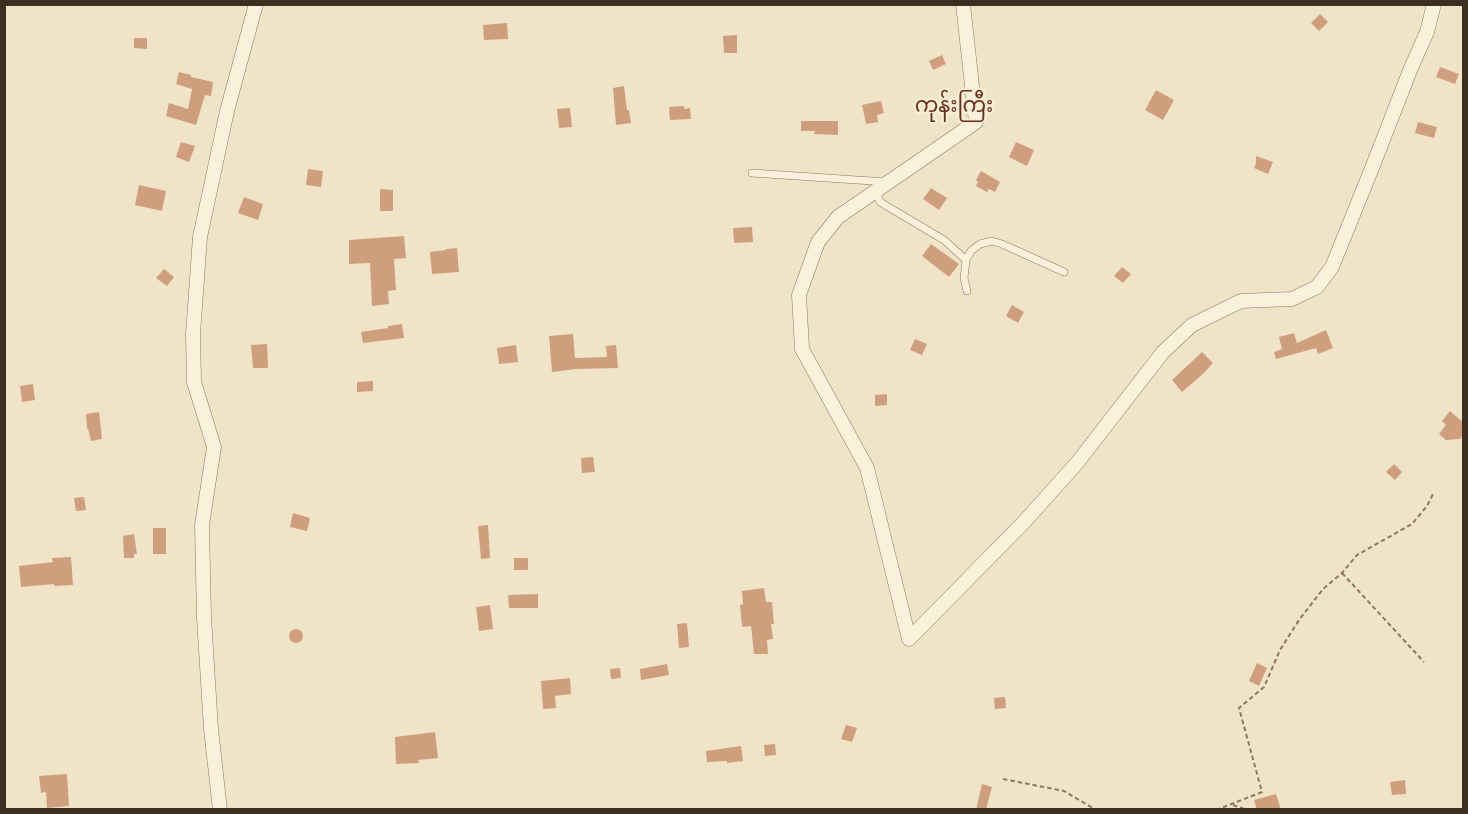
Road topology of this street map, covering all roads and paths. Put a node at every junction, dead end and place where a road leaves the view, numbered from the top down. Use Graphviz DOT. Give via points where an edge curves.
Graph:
graph roads {
  1 [pos="256,4"];
  2 [pos="963,4"];
  3 [pos="1434,4"];
  4 [pos="752,173"];
  5 [pos="890,182"];
  6 [pos="876,191"];
  7 [pos="966,260"];
  8 [pos="1064,272"];
  9 [pos="967,291"];
  10 [pos="1434,492"];
  11 [pos="1342,573"];
  12 [pos="1424,662"];
  13 [pos="1003,779"];
  14 [pos="1231,804"];
  15 [pos="220,810"];
  16 [pos="1096,810"];
  17 [pos="1216,810"];
  18 [pos="1247,810"];
  1 -- 15 [label="street" via="227,111 200,237 194,334 194,382 214,447 202,525 205,640"];
  2 -- 5 [label="street" via="976,122"];
  3 -- 6 [label="street" via="1427,32 1332,267 1317,288 1292,299 1241,301 1192,325 1163,352 1077,463 1024,522 909,639 867,468 802,349 800,295 818,242 838,218"];
  4 -- 5 [label="lane"];
  5 -- 6 [label="street"];
  6 -- 7 [label="lane" via="880,202 944,240"];
  7 -- 8 [label="lane" via="980,244 992,242"];
  7 -- 9 [label="lane"];
  10 -- 11 [label="path" via="1412,524 1357,555"];
  11 -- 12 [label="path"];
  11 -- 14 [label="path" via="1323,589 1299,620 1264,687 1239,708 1262,792"];
  13 -- 16 [label="path" via="1064,791"];
  14 -- 17 [label="path"];
  14 -- 18 [label="path"];
}
